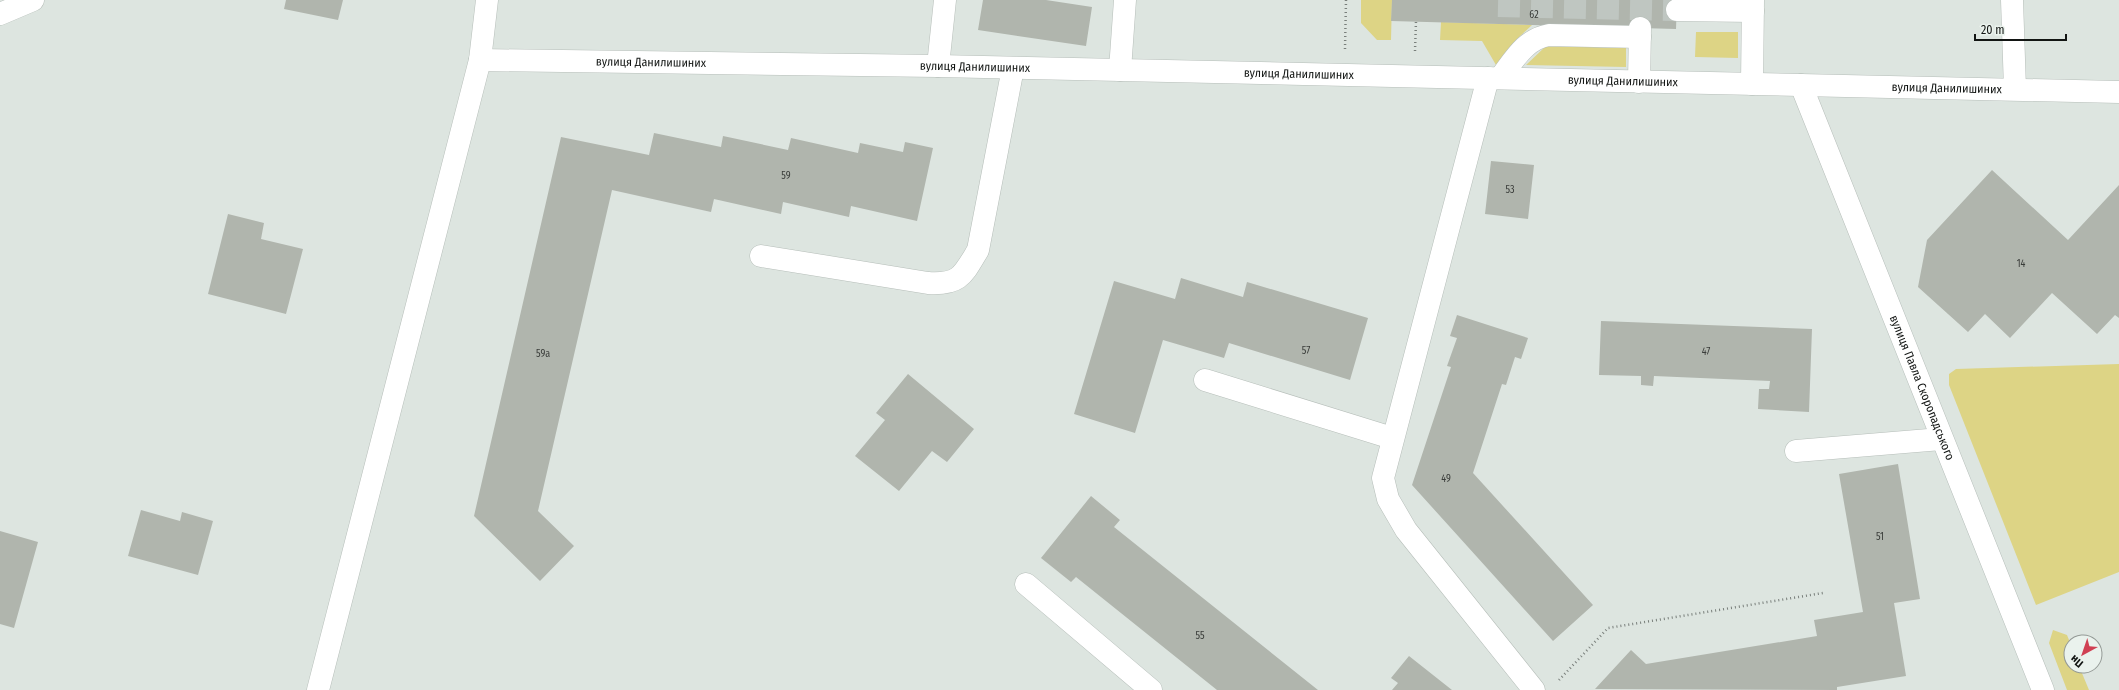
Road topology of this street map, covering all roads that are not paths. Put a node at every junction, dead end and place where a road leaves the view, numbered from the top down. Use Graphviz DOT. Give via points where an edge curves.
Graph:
graph roads {
  1 [pos="33,0"];
  2 [pos="487,0"];
  3 [pos="945,0"];
  4 [pos="1124,0"];
  5 [pos="2012,0"];
  6 [pos="1753,6"];
  7 [pos="1677,10"];
  8 [pos="0,14"];
  9 [pos="480,60"];
  10 [pos="938,66"];
  11 [pos="1013,68"];
  12 [pos="1120,70"];
  13 [pos="1494,78"];
  14 [pos="1639,82"];
  15 [pos="1752,84"];
  16 [pos="1801,85"];
  17 [pos="2015,89"];
  18 [pos="2119,92"];
  19 [pos="761,256"];
  20 [pos="1205,380"];
  21 [pos="1392,438"];
  22 [pos="1941,439"];
  23 [pos="1796,451"];
  24 [pos="1026,584"];
  25 [pos="1544,687"];
  26 [pos="318,690"];
  27 [pos="1151,690"];
  28 [pos="2043,690"];
  1 -- 8 [label="street"];
  2 -- 9 [label="street"];
  3 -- 10 [label="street"];
  4 -- 12 [label="street"];
  5 -- 17 [label="street"];
  6 -- 7 [label="street"];
  6 -- 15 [label="street"];
  9 -- 10 [label="street, вулиця Данилишиних"];
  9 -- 26 [label="street"];
  10 -- 11 [label="street, вулиця Данилишиних"];
  11 -- 12 [label="street, вулиця Данилишиних"];
  11 -- 19 [label="street" via="978,250 964,274 946,284 928,283"];
  12 -- 13 [label="street, вулиця Данилишиних"];
  13 -- 14 [label="street, вулиця Данилишиних"];
  13 -- 14 [label="street" via="1526,46 1539,37 1640,32"];
  13 -- 21 [label="street"];
  14 -- 15 [label="street, вулиця Данилишиних"];
  15 -- 16 [label="street, вулиця Данилишиних"];
  16 -- 17 [label="street, вулиця Данилишиних"];
  16 -- 22 [label="street, вулиця Павла Скоропадського"];
  17 -- 18 [label="street, вулиця Данилишиних"];
  20 -- 21 [label="street"];
  21 -- 25 [label="street" via="1383,478 1388,499 1406,530"];
  22 -- 23 [label="street"];
  22 -- 28 [label="street, вулиця Павла Скоропадського"];
  24 -- 27 [label="street"];
}
